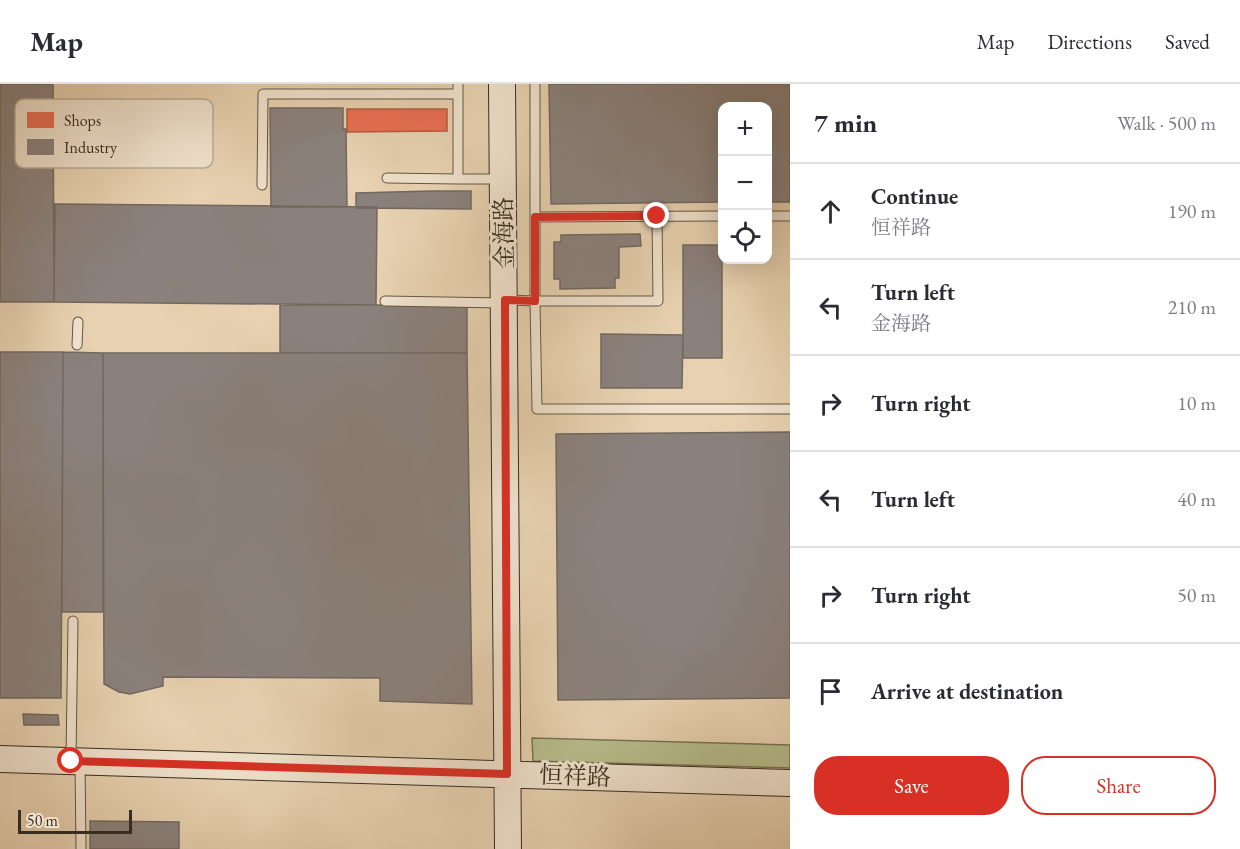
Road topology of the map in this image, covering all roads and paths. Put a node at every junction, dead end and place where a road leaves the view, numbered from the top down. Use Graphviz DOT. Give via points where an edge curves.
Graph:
graph roads {
  1 [pos="502,84"];
  2 [pos="535,84"];
  3 [pos="458,89"];
  4 [pos="387,178"];
  5 [pos="458,179"];
  6 [pos="504,179"];
  7 [pos="262,185"];
  8 [pos="657,216"];
  9 [pos="718,216"];
  10 [pos="772,216"];
  11 [pos="790,216"];
  12 [pos="535,217"];
  13 [pos="385,301"];
  14 [pos="505,301"];
  15 [pos="535,301"];
  16 [pos="78,322"];
  17 [pos="78,345"];
  18 [pos="790,409"];
  19 [pos="73,621"];
  20 [pos="0,759"];
  21 [pos="76,761"];
  22 [pos="507,774"];
  23 [pos="790,783"];
  24 [pos="81,849"];
  25 [pos="508,849"];
  1 -- 6 [label="street, 金海路"];
  2 -- 12 [label="lane"];
  3 -- 5 [label="lane"];
  3 -- 7 [label="lane" via="262,94"];
  4 -- 5 [label="lane"];
  5 -- 6 [label="lane"];
  6 -- 14 [label="street, 金海路"];
  8 -- 9 [label="lane"];
  8 -- 12 [label="lane"];
  8 -- 15 [label="lane" via="658,301"];
  10 -- 11 [label="lane"];
  12 -- 15 [label="lane"];
  13 -- 14 [label="lane"];
  14 -- 15 [label="lane"];
  14 -- 22 [label="street, 金海路"];
  15 -- 18 [label="lane" via="537,409"];
  16 -- 17 [label="lane"];
  19 -- 21 [label="lane"];
  20 -- 21 [label="street, 恒祥路"];
  21 -- 22 [label="street, 恒祥路"];
  21 -- 24 [label="lane"];
  22 -- 23 [label="street, 恒祥路"];
  22 -- 25 [label="street, 金海路"];
}
